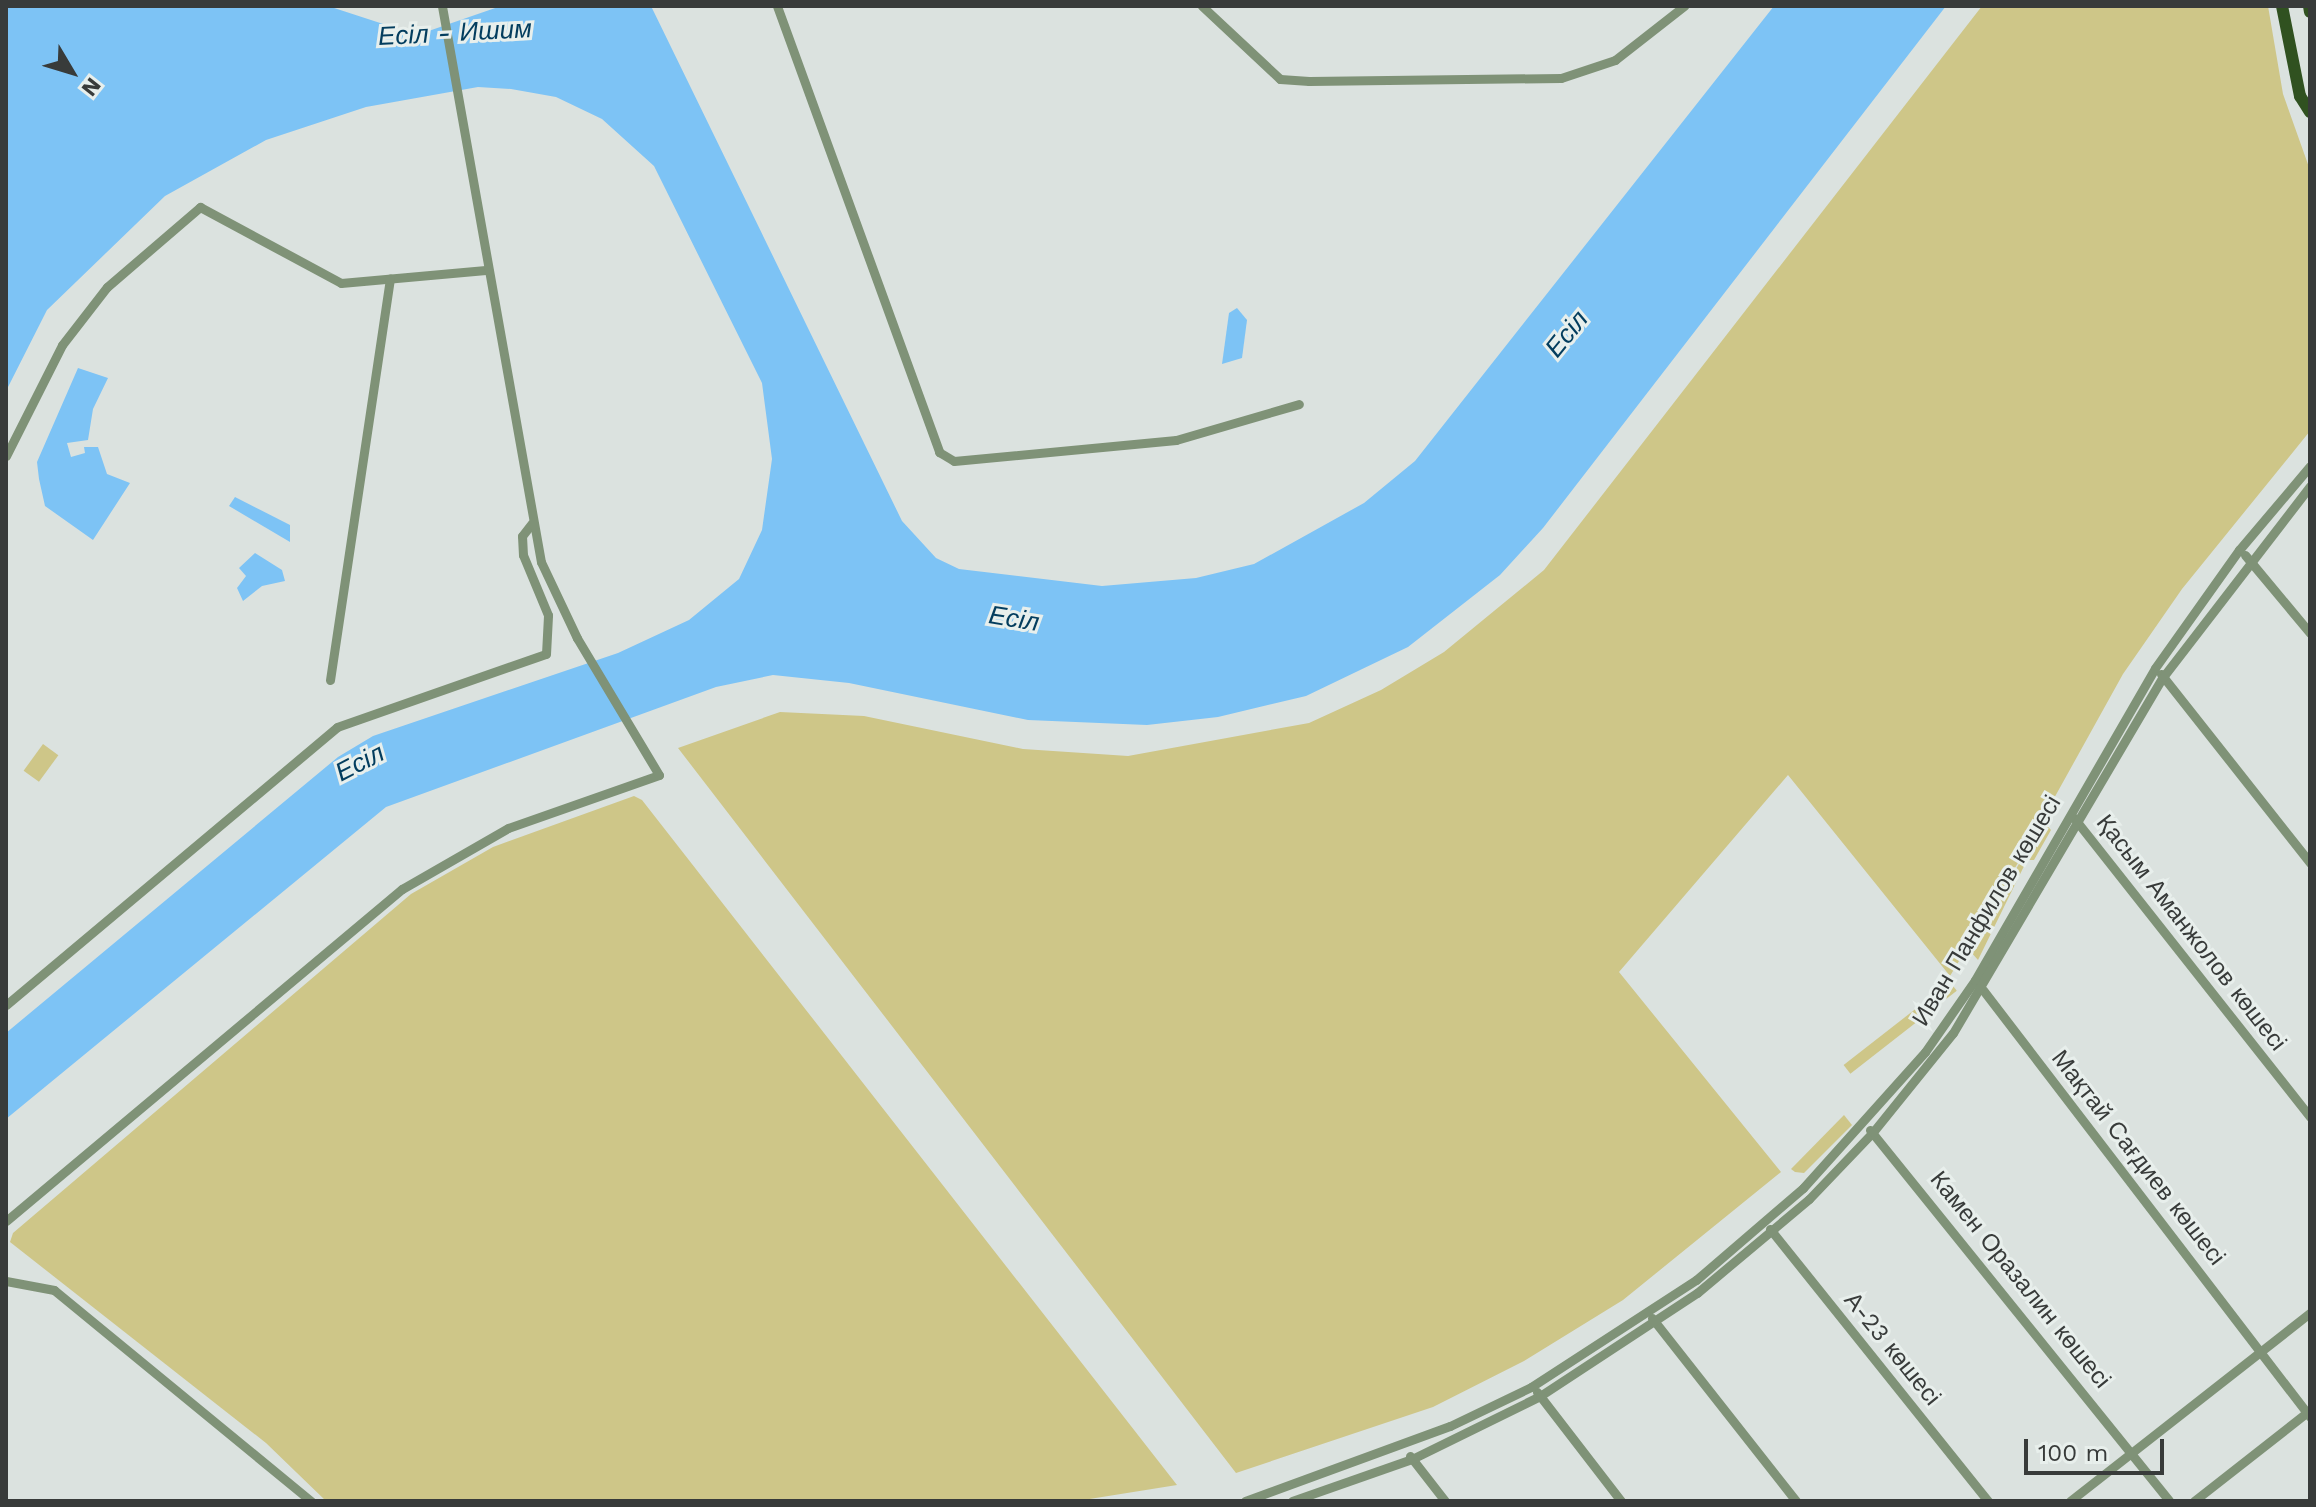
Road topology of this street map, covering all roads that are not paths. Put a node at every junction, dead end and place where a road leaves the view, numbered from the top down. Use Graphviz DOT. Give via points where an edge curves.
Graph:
graph roads {
  1 [pos="442,6"];
  2 [pos="777,6"];
  3 [pos="1202,6"];
  4 [pos="1684,6"];
  5 [pos="2282,6"];
  6 [pos="2309,6"];
  7 [pos="2310,12"];
  8 [pos="2310,112"];
  9 [pos="488,270"];
  10 [pos="390,278"];
  11 [pos="1299,404"];
  12 [pos="6,456"];
  13 [pos="2310,466"];
  14 [pos="2310,486"];
  15 [pos="532,523"];
  16 [pos="2239,550"];
  17 [pos="2248,558"];
  18 [pos="2310,633"];
  19 [pos="2155,668"];
  20 [pos="2163,677"];
  21 [pos="330,680"];
  22 [pos="2070,814"];
  23 [pos="2079,822"];
  24 [pos="2310,863"];
  25 [pos="1983,990"];
  26 [pos="6,1005"];
  27 [pos="2310,1117"];
  28 [pos="1864,1126"];
  29 [pos="1873,1132"];
  30 [pos="6,1221"];
  31 [pos="1764,1223"];
  32 [pos="1772,1232"];
  33 [pos="6,1281"];
  34 [pos="2310,1313"];
  35 [pos="1649,1314"];
  36 [pos="1656,1323"];
  37 [pos="2260,1351"];
  38 [pos="1532,1386"];
  39 [pos="1540,1396"];
  40 [pos="2309,1414"];
  41 [pos="1402,1445"];
  42 [pos="2132,1452"];
  43 [pos="1412,1459"];
  44 [pos="311,1501"];
  45 [pos="1245,1501"];
  46 [pos="1292,1501"];
  47 [pos="1445,1501"];
  48 [pos="1621,1501"];
  49 [pos="1796,1501"];
  50 [pos="1988,1501"];
  51 [pos="2070,1501"];
  52 [pos="2169,1501"];
  53 [pos="2194,1501"];
  1 -- 9 [label="street"];
  2 -- 11 [label="street" via="939,452 954,461 1176,440"];
  3 -- 4 [label="street" via="1280,79 1309,81 1561,78 1615,60"];
  5 -- 8 [label="main road" via="2300,96"];
  6 -- 7 [label="main road"];
  9 -- 10 [label="street"];
  9 -- 15 [label="street"];
  10 -- 12 [label="street" via="341,283 200,207 107,287 62,345"];
  10 -- 21 [label="street"];
  13 -- 16 [label="street, Иван Панфилов көшесі"];
  14 -- 17 [label="street, Иван Панфилов көшесі"];
  15 -- 26 [label="street" via="522,536 523,555 548,615 546,654 337,727"];
  15 -- 30 [label="street" via="541,562 577,638 659,775 508,828 402,889"];
  16 -- 17 [label="street"];
  16 -- 19 [label="street, Иван Панфилов көшесі"];
  17 -- 18 [label="street"];
  17 -- 20 [label="street, Иван Панфилов көшесі"];
  19 -- 20 [label="street"];
  19 -- 22 [label="street, Иван Панфилов көшесі"];
  20 -- 23 [label="street, Иван Панфилов көшесі"];
  20 -- 24 [label="street"];
  22 -- 23 [label="street, Қасым Аманжолов көшесі"];
  22 -- 28 [label="street, Иван Панфилов көшесі" via="1975,980"];
  23 -- 25 [label="street, Иван Панфилов көшесі"];
  23 -- 27 [label="street, Қасым Аманжолов көшесі"];
  25 -- 29 [label="street, Иван Панфилов көшесі"];
  25 -- 37 [label="street, Мақтай Сағдиев көшесі"];
  28 -- 29 [label="street, Камен Оразалин көшесі"];
  28 -- 31 [label="street, Иван Панфилов көшесі"];
  29 -- 32 [label="street, Иван Панфилов көшесі"];
  29 -- 42 [label="street, Камен Оразалин көшесі"];
  31 -- 32 [label="street, А-23 көшесі"];
  31 -- 35 [label="street, Иван Панфилов көшесі"];
  32 -- 36 [label="street, Иван Панфилов көшесі"];
  32 -- 50 [label="street, А-23 көшесі"];
  33 -- 44 [label="street" via="54,1290"];
  34 -- 37 [label="street"];
  35 -- 36 [label="street"];
  35 -- 38 [label="street, Иван Панфилов көшесі"];
  36 -- 39 [label="street, Иван Панфилов көшесі"];
  36 -- 49 [label="street"];
  37 -- 40 [label="street, Мақтай Сағдиев көшесі"];
  37 -- 42 [label="street"];
  38 -- 39 [label="street"];
  38 -- 41 [label="street, Иван Панфилов көшесі"];
  39 -- 43 [label="street, Иван Панфилов көшесі"];
  39 -- 48 [label="street"];
  40 -- 53 [label="street"];
  41 -- 43 [label="street"];
  41 -- 45 [label="street, Иван Панфилов көшесі"];
  42 -- 51 [label="street"];
  42 -- 52 [label="street, Камен Оразалин көшесі"];
  43 -- 46 [label="street, Иван Панфилов көшесі"];
  43 -- 47 [label="street"];
}
